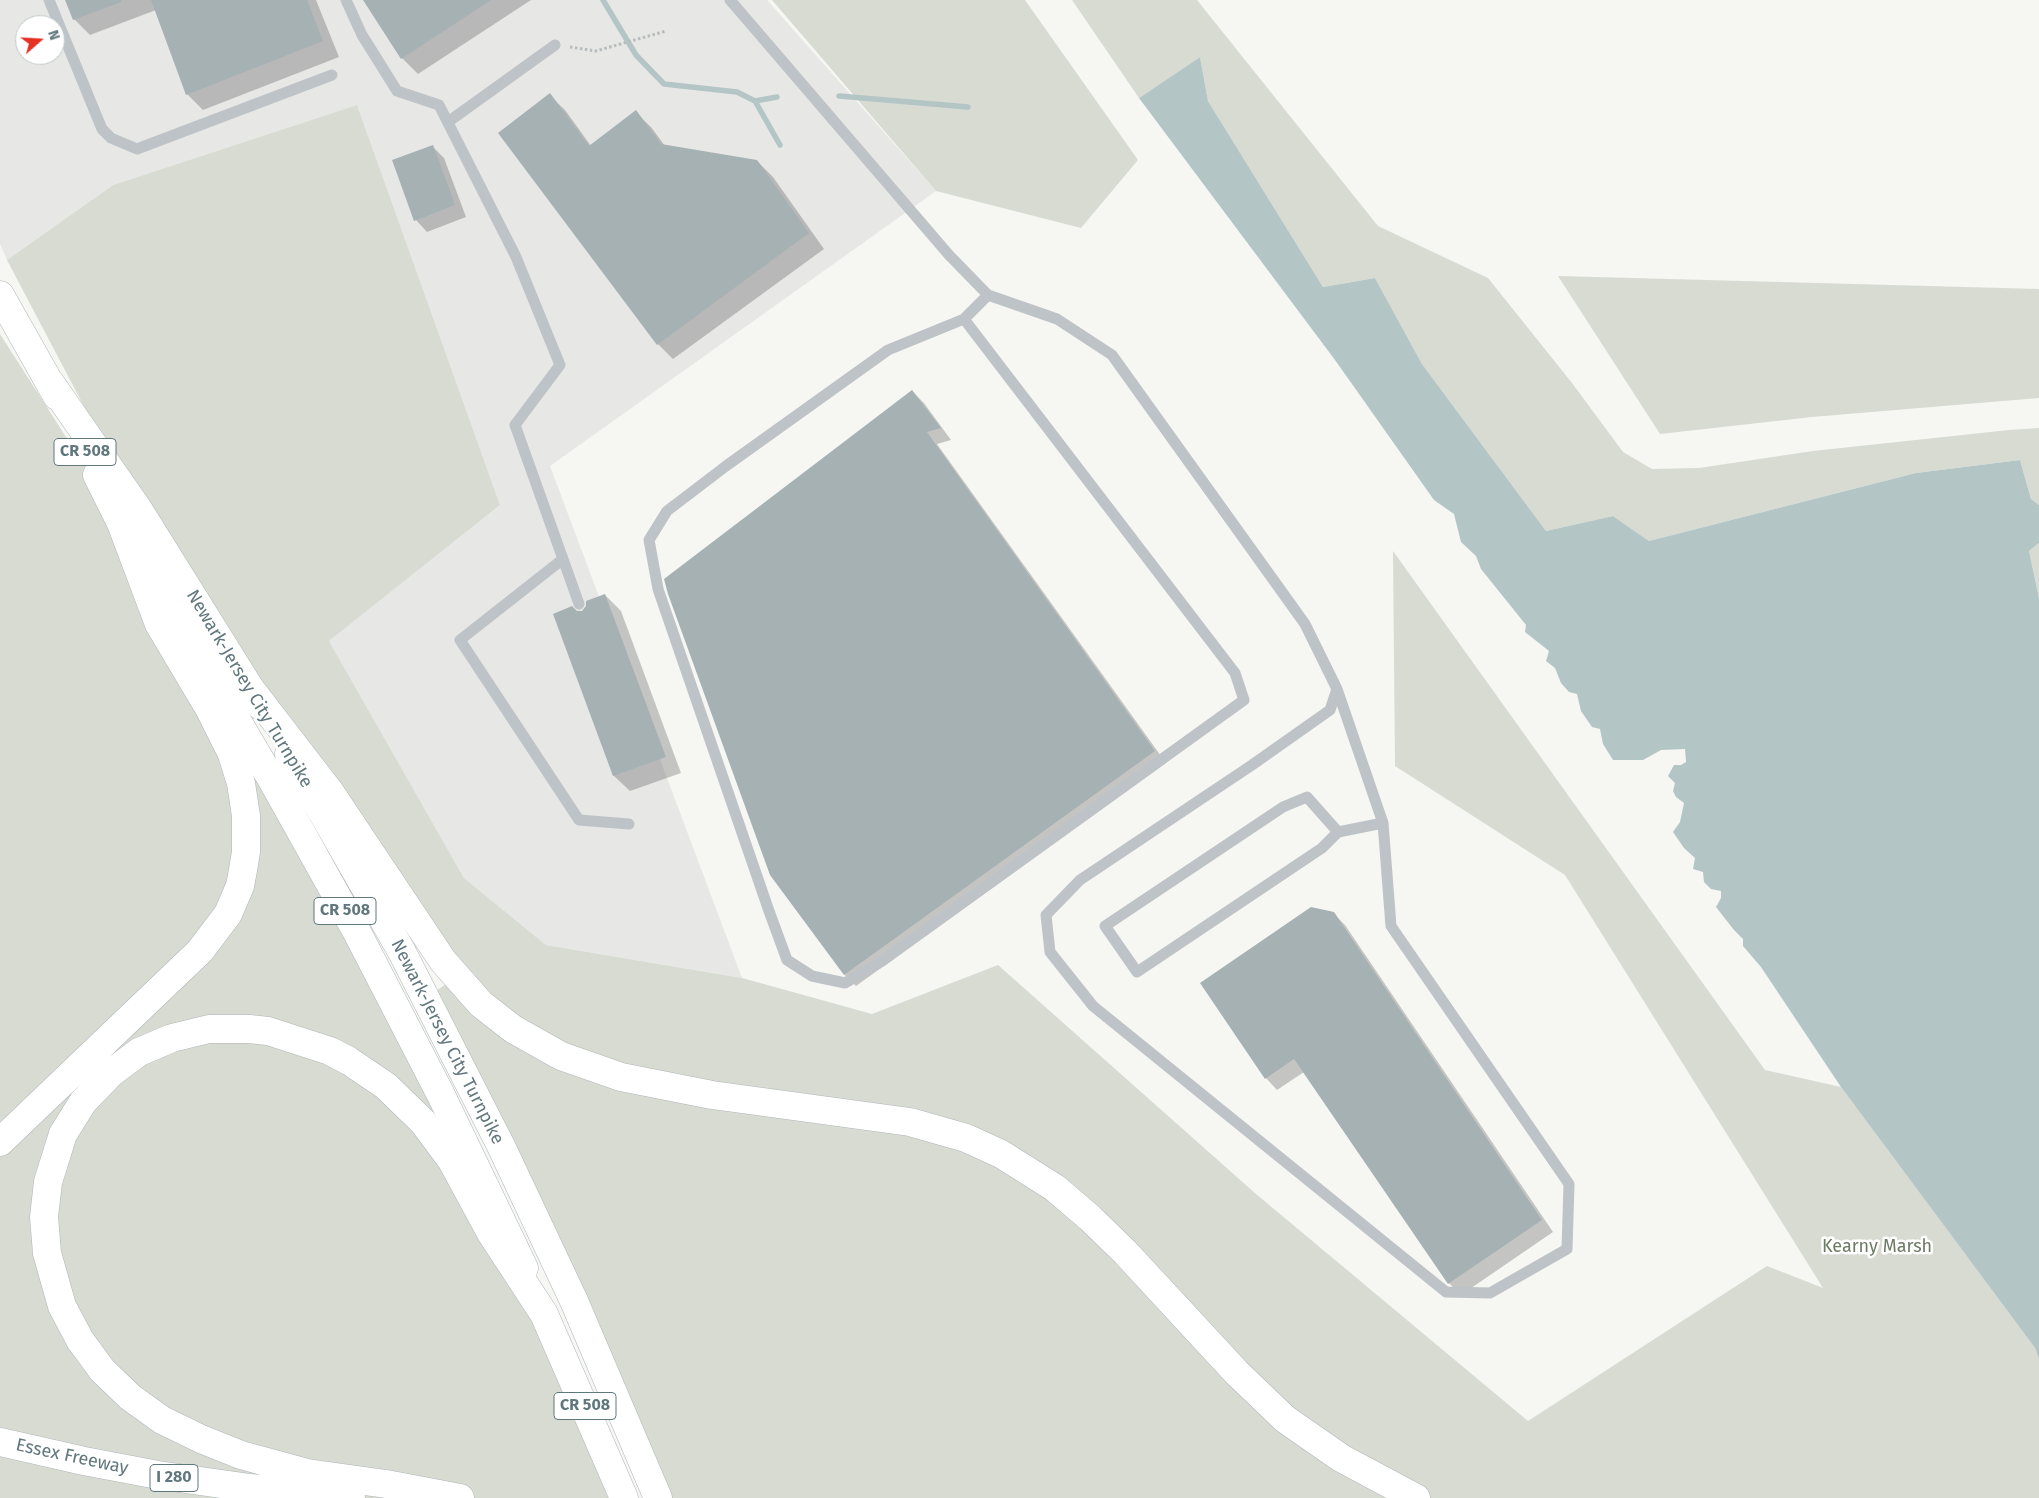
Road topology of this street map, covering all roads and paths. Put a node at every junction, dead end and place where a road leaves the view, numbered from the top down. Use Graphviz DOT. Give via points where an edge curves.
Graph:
graph roads {
  1 [pos="49,0"];
  2 [pos="346,0"];
  3 [pos="730,0"];
  4 [pos="666,31"];
  5 [pos="555,45"];
  6 [pos="332,75"];
  7 [pos="448,122"];
  8 [pos="988,294"];
  9 [pos="0,295"];
  10 [pos="964,319"];
  11 [pos="49,381"];
  12 [pos="121,523"];
  13 [pos="563,559"];
  14 [pos="579,604"];
  15 [pos="249,687"];
  16 [pos="1337,689"];
  17 [pos="1383,823"];
  18 [pos="629,824"];
  19 [pos="1338,832"];
  20 [pos="0,1142"];
  21 [pos="544,1314"];
  22 [pos="0,1442"];
  23 [pos="352,1498"];
  24 [pos="460,1498"];
  25 [pos="624,1498"];
  26 [pos="658,1498"];
  27 [pos="1416,1498"];
  1 -- 6 [label="lane" via="102,129 111,138 137,149"];
  2 -- 7 [label="lane" via="362,35 397,91 439,105"];
  3 -- 8 [label="lane" via="949,255"];
  4 -- 5 [label="path" via="596,51"];
  5 -- 7 [label="lane"];
  7 -- 13 [label="lane" via="516,257 560,365 515,425"];
  8 -- 10 [label="lane"];
  8 -- 16 [label="lane" via="1057,319 1112,355 1305,624"];
  9 -- 11 [label="main road, Newark-Jersey City Turnpike / CR 508"];
  10 -- 10 [label="lane" via="888,350 667,511 649,540 658,589 787,960 812,976 845,983 882,961 1244,700 1235,674"];
  11 -- 12 [label="main road, Newark-Jersey City Turnpike / CR 508"];
  11 -- 15 [label="main road, Newark-Jersey City Turnpike / CR 508" via="138,509"];
  12 -- 20 [label="main road" via="159,624 213,715 232,754 246,816 244,870 228,914 200,951"];
  12 -- 21 [label="main road, Newark-Jersey City Turnpike / CR 508" via="359,936 445,1103"];
  13 -- 14 [label="lane"];
  13 -- 18 [label="lane" via="460,640 579,820"];
  15 -- 26 [label="main road, Newark-Jersey City Turnpike / CR 508" via="359,874 476,1095 574,1301"];
  15 -- 27 [label="main road" via="330,792 443,961 481,1004 513,1029 561,1056 622,1076 712,1095 910,1122 966,1138 1001,1154 1055,1188 1090,1218 1285,1419 1341,1458"];
  16 -- 17 [label="lane"];
  16 -- 17 [label="lane" via="1330,710 1080,880 1046,915 1050,952 1093,1006 1446,1292 1490,1292 1567,1250 1569,1184 1391,926"];
  17 -- 19 [label="lane"];
  19 -- 19 [label="lane" via="1307,797 1283,807 1105,926 1137,972 1322,848"];
  21 -- 24 [label="main road" via="490,1233 452,1161 423,1122 386,1086 330,1051 275,1033 249,1029 209,1029 172,1038 140,1052 111,1073 83,1102 64,1134 45,1198 46,1253 70,1324 90,1355 115,1384 162,1420 241,1455 314,1474"];
  21 -- 25 [label="main road, Newark-Jersey City Turnpike / CR 508"];
  22 -- 23 [label="main road, Essex Freeway / I 280" via="158,1475"];
}
